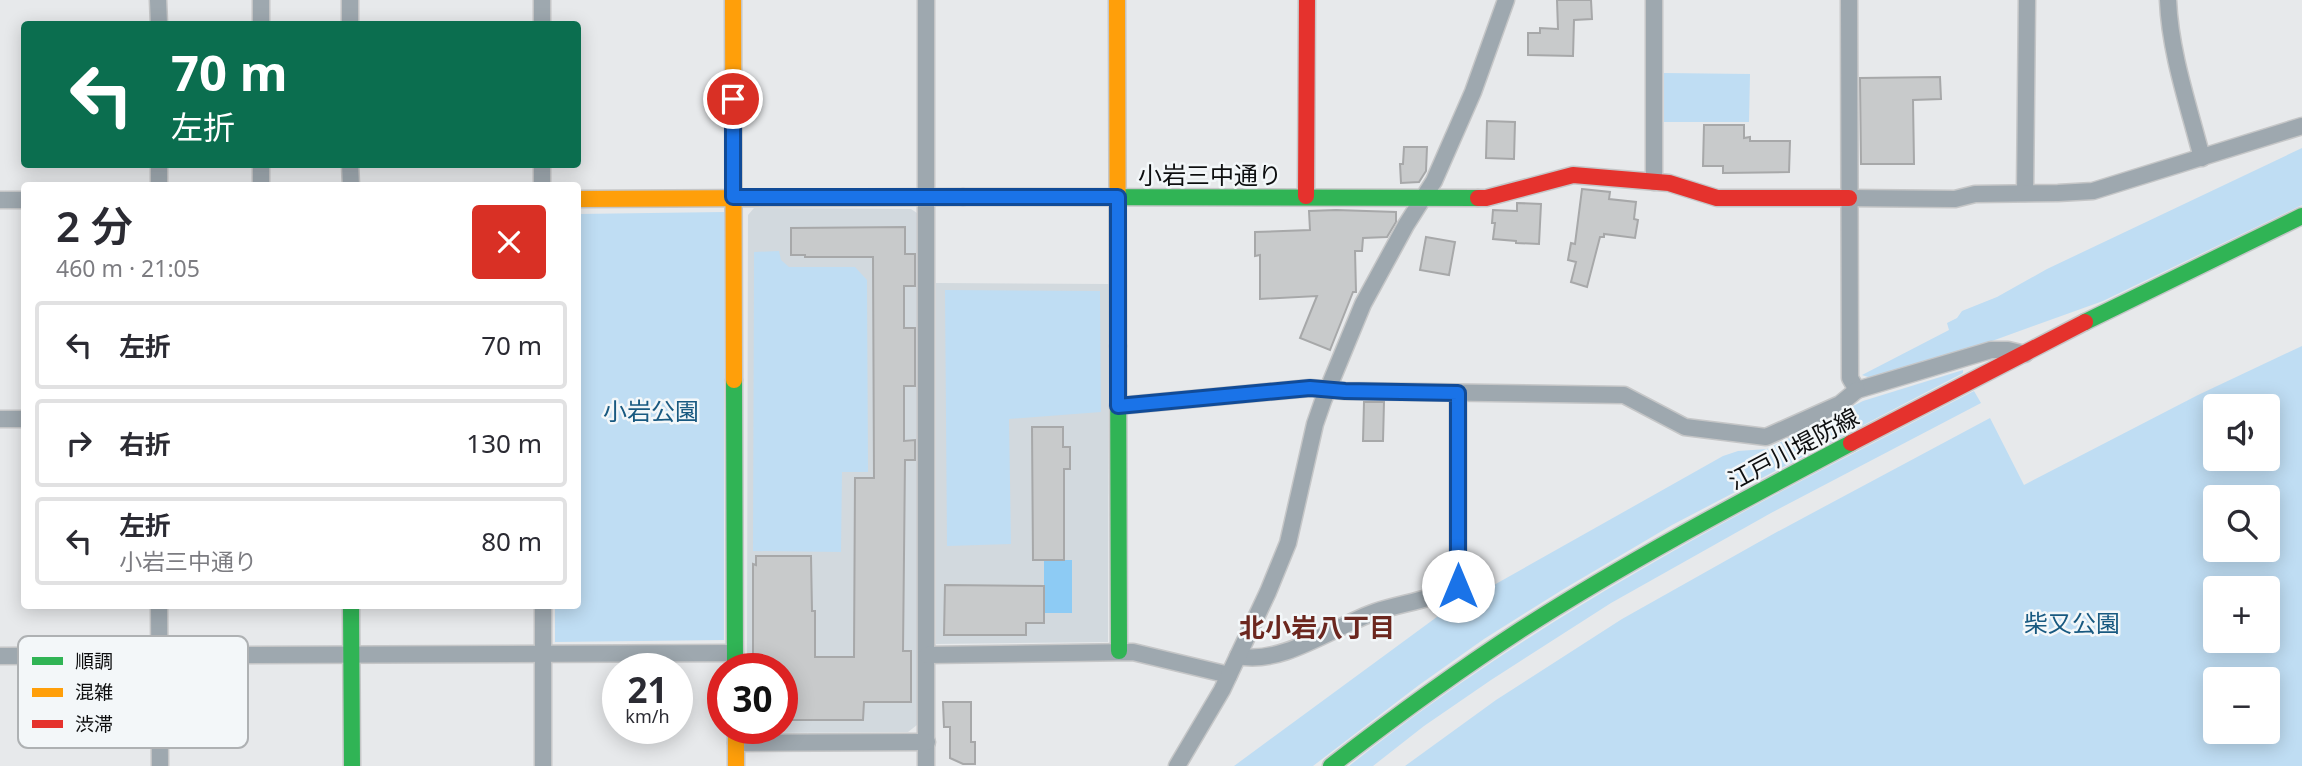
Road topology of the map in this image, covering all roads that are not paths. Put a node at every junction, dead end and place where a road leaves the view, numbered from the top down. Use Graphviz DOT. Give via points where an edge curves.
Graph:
graph roads {
  1 [pos="159,0"];
  2 [pos="261,0"];
  3 [pos="350,0"];
  4 [pos="542,0"];
  5 [pos="733,0"];
  6 [pos="926,0"];
  7 [pos="1117,0"];
  8 [pos="1307,0"];
  9 [pos="1506,0"];
  10 [pos="1654,0"];
  11 [pos="1849,0"];
  12 [pos="2027,0"];
  13 [pos="2168,0"];
  14 [pos="159,21"];
  15 [pos="261,21"];
  16 [pos="350,21"];
  17 [pos="542,21"];
  18 [pos="2302,126"];
  19 [pos="2202,158"];
  20 [pos="1654,182"];
  21 [pos="2025,193"];
  22 [pos="1306,196"];
  23 [pos="733,197"];
  24 [pos="926,197"];
  25 [pos="1118,197"];
  26 [pos="1423,198"];
  27 [pos="1849,198"];
  28 [pos="581,199"];
  29 [pos="0,200"];
  30 [pos="21,200"];
  31 [pos="2302,216"];
  32 [pos="2025,354"];
  33 [pos="1330,389"];
  34 [pos="1857,390"];
  35 [pos="1458,393"];
  36 [pos="1118,406"];
  37 [pos="0,419"];
  38 [pos="21,419"];
  39 [pos="159,609"];
  40 [pos="351,609"];
  41 [pos="543,609"];
  42 [pos="159,636"];
  43 [pos="1119,651"];
  44 [pos="735,653"];
  45 [pos="543,655"];
  46 [pos="927,655"];
  47 [pos="0,656"];
  48 [pos="18,656"];
  49 [pos="248,656"];
  50 [pos="351,656"];
  51 [pos="1238,656"];
  52 [pos="707,660"];
  53 [pos="1229,675"];
  54 [pos="798,738"];
  55 [pos="927,742"];
  56 [pos="736,744"];
  57 [pos="160,748"];
  58 [pos="160,766"];
  59 [pos="352,766"];
  60 [pos="543,766"];
  61 [pos="736,766"];
  62 [pos="926,766"];
  63 [pos="1177,766"];
  64 [pos="1331,766"];
  1 -- 14 [label="street"];
  2 -- 15 [label="street"];
  3 -- 16 [label="street"];
  4 -- 17 [label="street"];
  5 -- 23 [label="street"];
  6 -- 24 [label="street"];
  7 -- 25 [label="street"];
  8 -- 22 [label="street"];
  9 -- 26 [label="street" via="1473,92"];
  10 -- 20 [label="street"];
  11 -- 27 [label="street"];
  12 -- 21 [label="street"];
  13 -- 19 [label="street" via="2176,57"];
  18 -- 19 [label="street"];
  19 -- 21 [label="street" via="2092,191"];
  20 -- 26 [label="street, 小岩三中通り" via="1573,175 1486,198"];
  20 -- 27 [label="street, 小岩三中通り" via="1717,198"];
  21 -- 27 [label="street" via="1955,199"];
  22 -- 25 [label="street, 小岩三中通り"];
  22 -- 26 [label="street, 小岩三中通り"];
  23 -- 24 [label="street, 小岩三中通り"];
  23 -- 28 [label="street, 小岩三中通り"];
  23 -- 44 [label="street"];
  24 -- 25 [label="street, 小岩三中通り"];
  24 -- 46 [label="street"];
  25 -- 36 [label="street"];
  26 -- 33 [label="street" via="1363,304"];
  27 -- 34 [label="street" via="1850,378"];
  29 -- 30 [label="street"];
  31 -- 32 [label="street, 江戸川堤防線" via="2165,280"];
  32 -- 34 [label="street" via="1990,349"];
  32 -- 64 [label="street, 江戸川堤防線" via="1639,557 1497,645"];
  33 -- 35 [label="street"];
  33 -- 36 [label="street"];
  33 -- 51 [label="street" via="1315,424 1288,543"];
  34 -- 35 [label="street" via="1840,404 1766,437 1685,427 1624,395"];
  35 -- 51 [label="street" via="1458,586 1375,612 1294,648 1256,659"];
  36 -- 43 [label="street"];
  37 -- 38 [label="street"];
  39 -- 42 [label="street"];
  40 -- 50 [label="street"];
  41 -- 45 [label="street"];
  43 -- 46 [label="street"];
  43 -- 53 [label="street"];
  45 -- 50 [label="street"];
  45 -- 52 [label="street"];
  45 -- 60 [label="street"];
  46 -- 55 [label="street"];
  47 -- 48 [label="street"];
  49 -- 50 [label="street"];
  50 -- 59 [label="street"];
  51 -- 53 [label="street"];
  53 -- 63 [label="street"];
  54 -- 55 [label="street"];
  55 -- 62 [label="street"];
  56 -- 61 [label="street"];
  57 -- 58 [label="street"];
}
